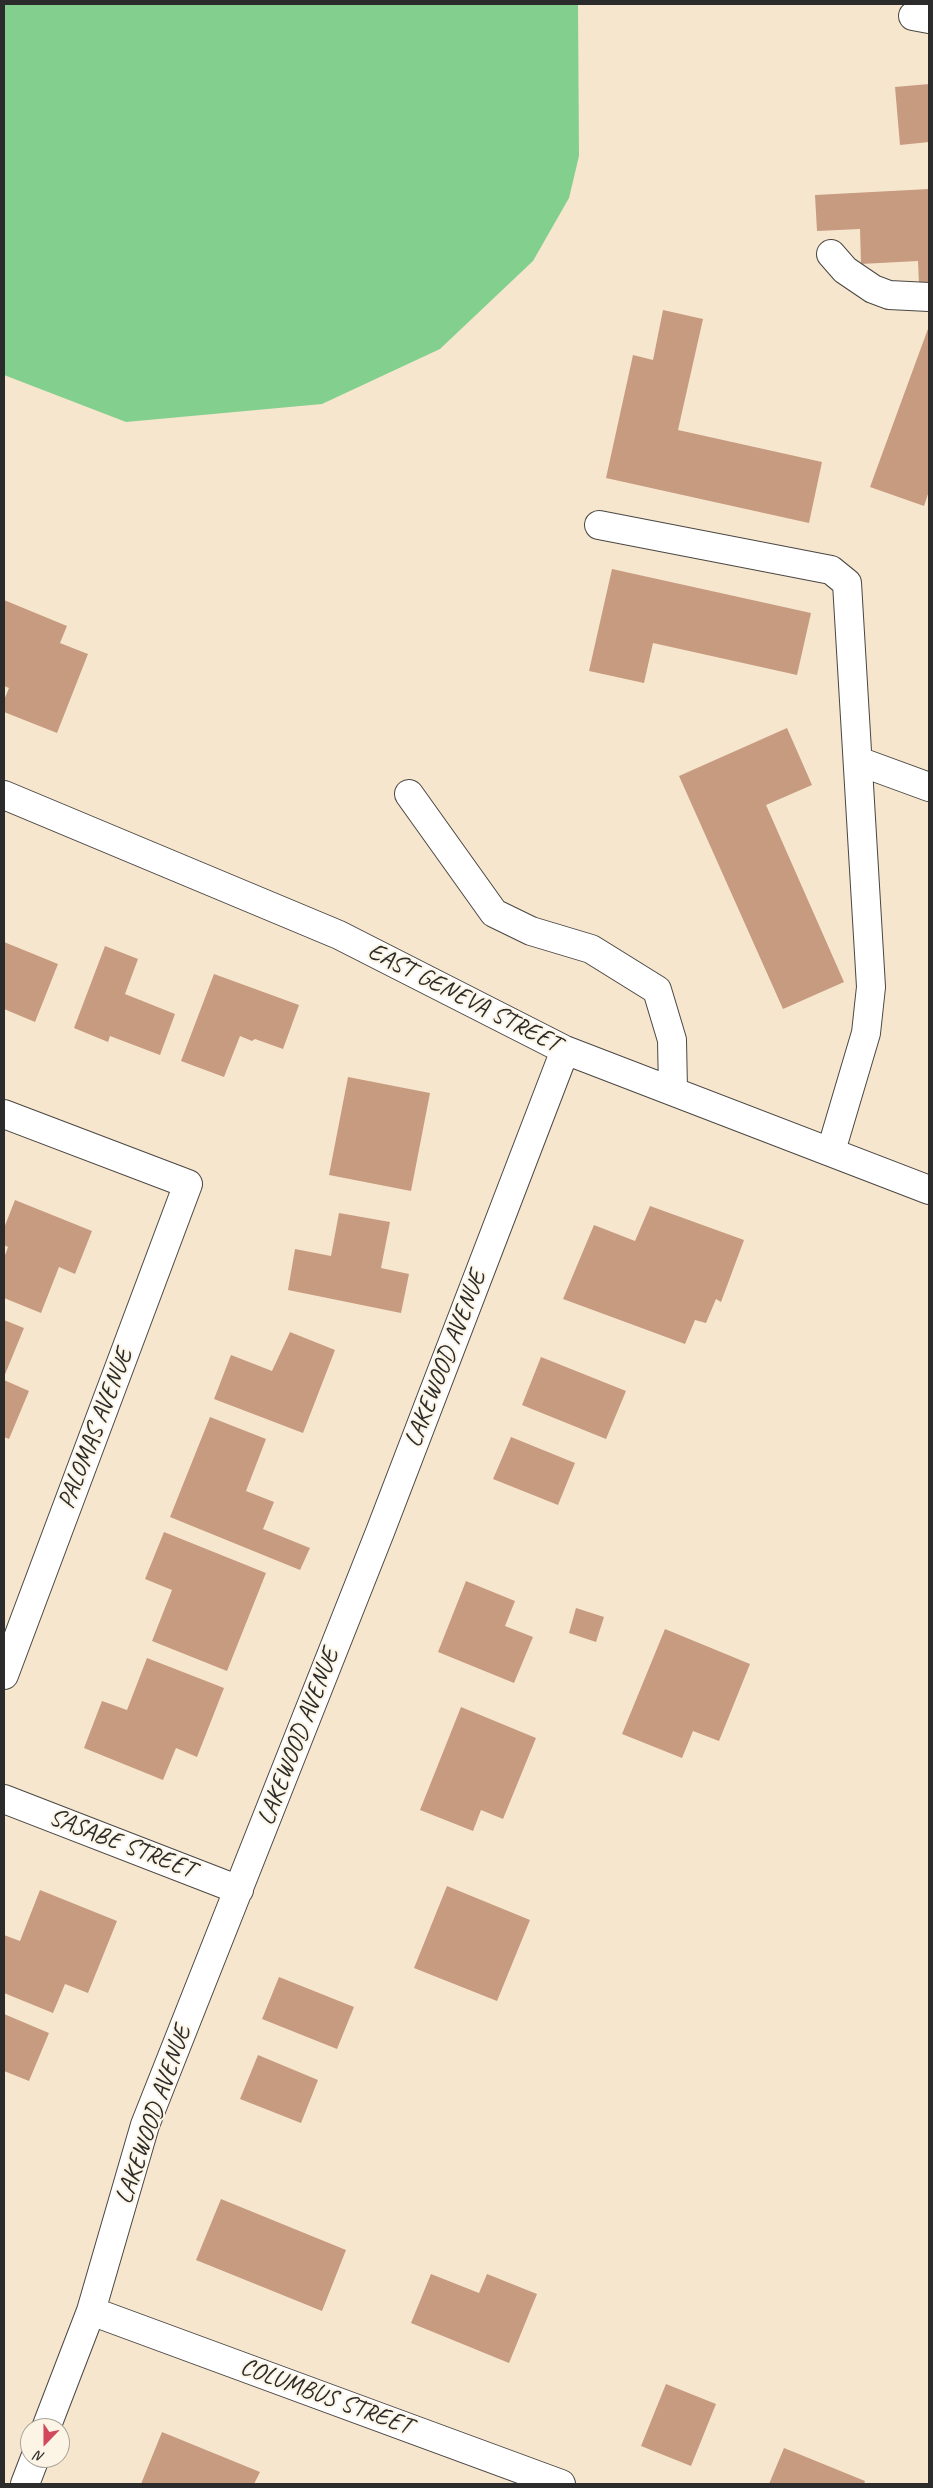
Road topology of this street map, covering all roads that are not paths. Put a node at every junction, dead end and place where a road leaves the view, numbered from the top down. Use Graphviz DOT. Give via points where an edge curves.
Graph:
graph roads {
  1 [pos="831,254"];
  2 [pos="929,297"];
  3 [pos="599,526"];
  4 [pos="858,761"];
  5 [pos="929,787"];
  6 [pos="409,794"];
  7 [pos="4,795"];
  8 [pos="565,1050"];
  9 [pos="674,1090"];
  10 [pos="4,1114"];
  11 [pos="831,1151"];
  12 [pos="929,1190"];
  13 [pos="4,1675"];
  14 [pos="4,1798"];
  15 [pos="239,1890"];
  16 [pos="90,2311"];
  17 [pos="50,2418"];
  18 [pos="31,2468"];
  19 [pos="25,2484"];
  20 [pos="561,2484"];
  1 -- 2 [label="street" via="845,270 873,289 889,295"];
  3 -- 4 [label="street" via="831,570 848,583"];
  4 -- 5 [label="street"];
  4 -- 11 [label="street" via="871,988 866,1033"];
  6 -- 9 [label="street" via="494,913 531,931 591,949 657,990 672,1040"];
  7 -- 8 [label="street, EAST GENEVA STREET" via="339,935"];
  8 -- 9 [label="street, EAST GENEVA STREET"];
  8 -- 15 [label="street, LAKEWOOD AVENUE"];
  9 -- 11 [label="street, EAST GENEVA STREET"];
  10 -- 13 [label="street, PALOMAS AVENUE" via="188,1184"];
  11 -- 12 [label="street, EAST GENEVA STREET"];
  14 -- 15 [label="street, SASABE STREET"];
  15 -- 16 [label="street, LAKEWOOD AVENUE" via="145,2125"];
  16 -- 17 [label="street, LAKEWOOD AVENUE"];
  16 -- 20 [label="street, COLUMBUS STREET"];
  18 -- 19 [label="street"];
}
